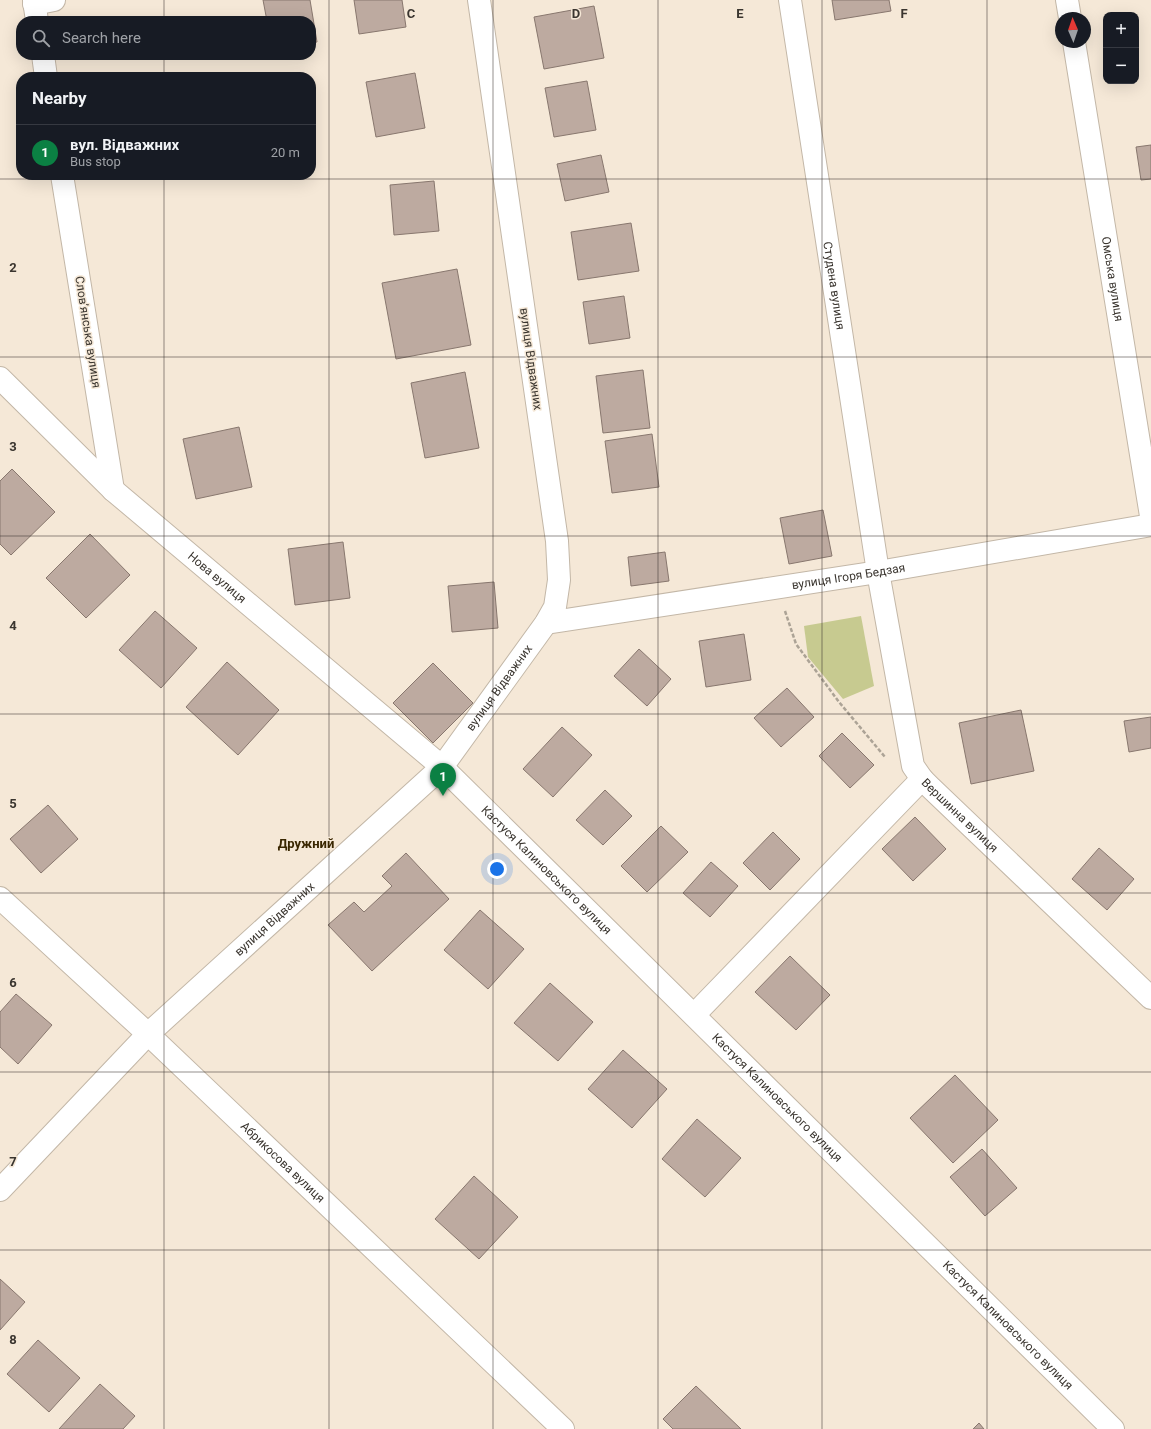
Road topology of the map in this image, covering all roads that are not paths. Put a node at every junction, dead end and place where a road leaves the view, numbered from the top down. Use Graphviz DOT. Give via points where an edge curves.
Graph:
graph roads {
  1 [pos="479,0"];
  2 [pos="790,0"];
  3 [pos="1067,0"];
  4 [pos="1069,12"];
  5 [pos="1075,48"];
  6 [pos="44,60"];
  7 [pos="45,72"];
  8 [pos="63,180"];
  9 [pos="0,378"];
  10 [pos="114,490"];
  11 [pos="1151,516"];
  12 [pos="1151,525"];
  13 [pos="878,572"];
  14 [pos="546,623"];
  15 [pos="442,767"];
  16 [pos="922,779"];
  17 [pos="0,898"];
  18 [pos="1151,998"];
  19 [pos="694,1016"];
  20 [pos="148,1034"];
  21 [pos="0,1190"];
  22 [pos="563,1429"];
  23 [pos="1113,1429"];
  1 -- 14 [label="street, вулиця Відважних" via="557,541 559,580 555,607"];
  2 -- 13 [label="street, Студена вулиця"];
  3 -- 4 [label="street"];
  5 -- 11 [label="street, Омська вулиця"];
  6 -- 7 [label="street"];
  8 -- 10 [label="street, Словʼянська вулиця"];
  9 -- 10 [label="street, Нова вулиця"];
  10 -- 15 [label="street, Нова вулиця"];
  12 -- 13 [label="street, вулиця Ігоря Бедзая"];
  13 -- 14 [label="street, вулиця Ігоря Бедзая"];
  13 -- 16 [label="street, Вершинна вулиця" via="913,766"];
  14 -- 15 [label="street, вулиця Відважних"];
  15 -- 19 [label="street, Кастуся Калиновського вулиця"];
  15 -- 20 [label="street, вулиця Відважних"];
  16 -- 18 [label="street, Вершинна вулиця"];
  16 -- 19 [label="street"];
  17 -- 20 [label="street, Абрикосова вулиця"];
  19 -- 23 [label="street, Кастуся Калиновського вулиця"];
  20 -- 21 [label="street, вулиця Відважних"];
  20 -- 22 [label="street, Абрикосова вулиця"];
}
